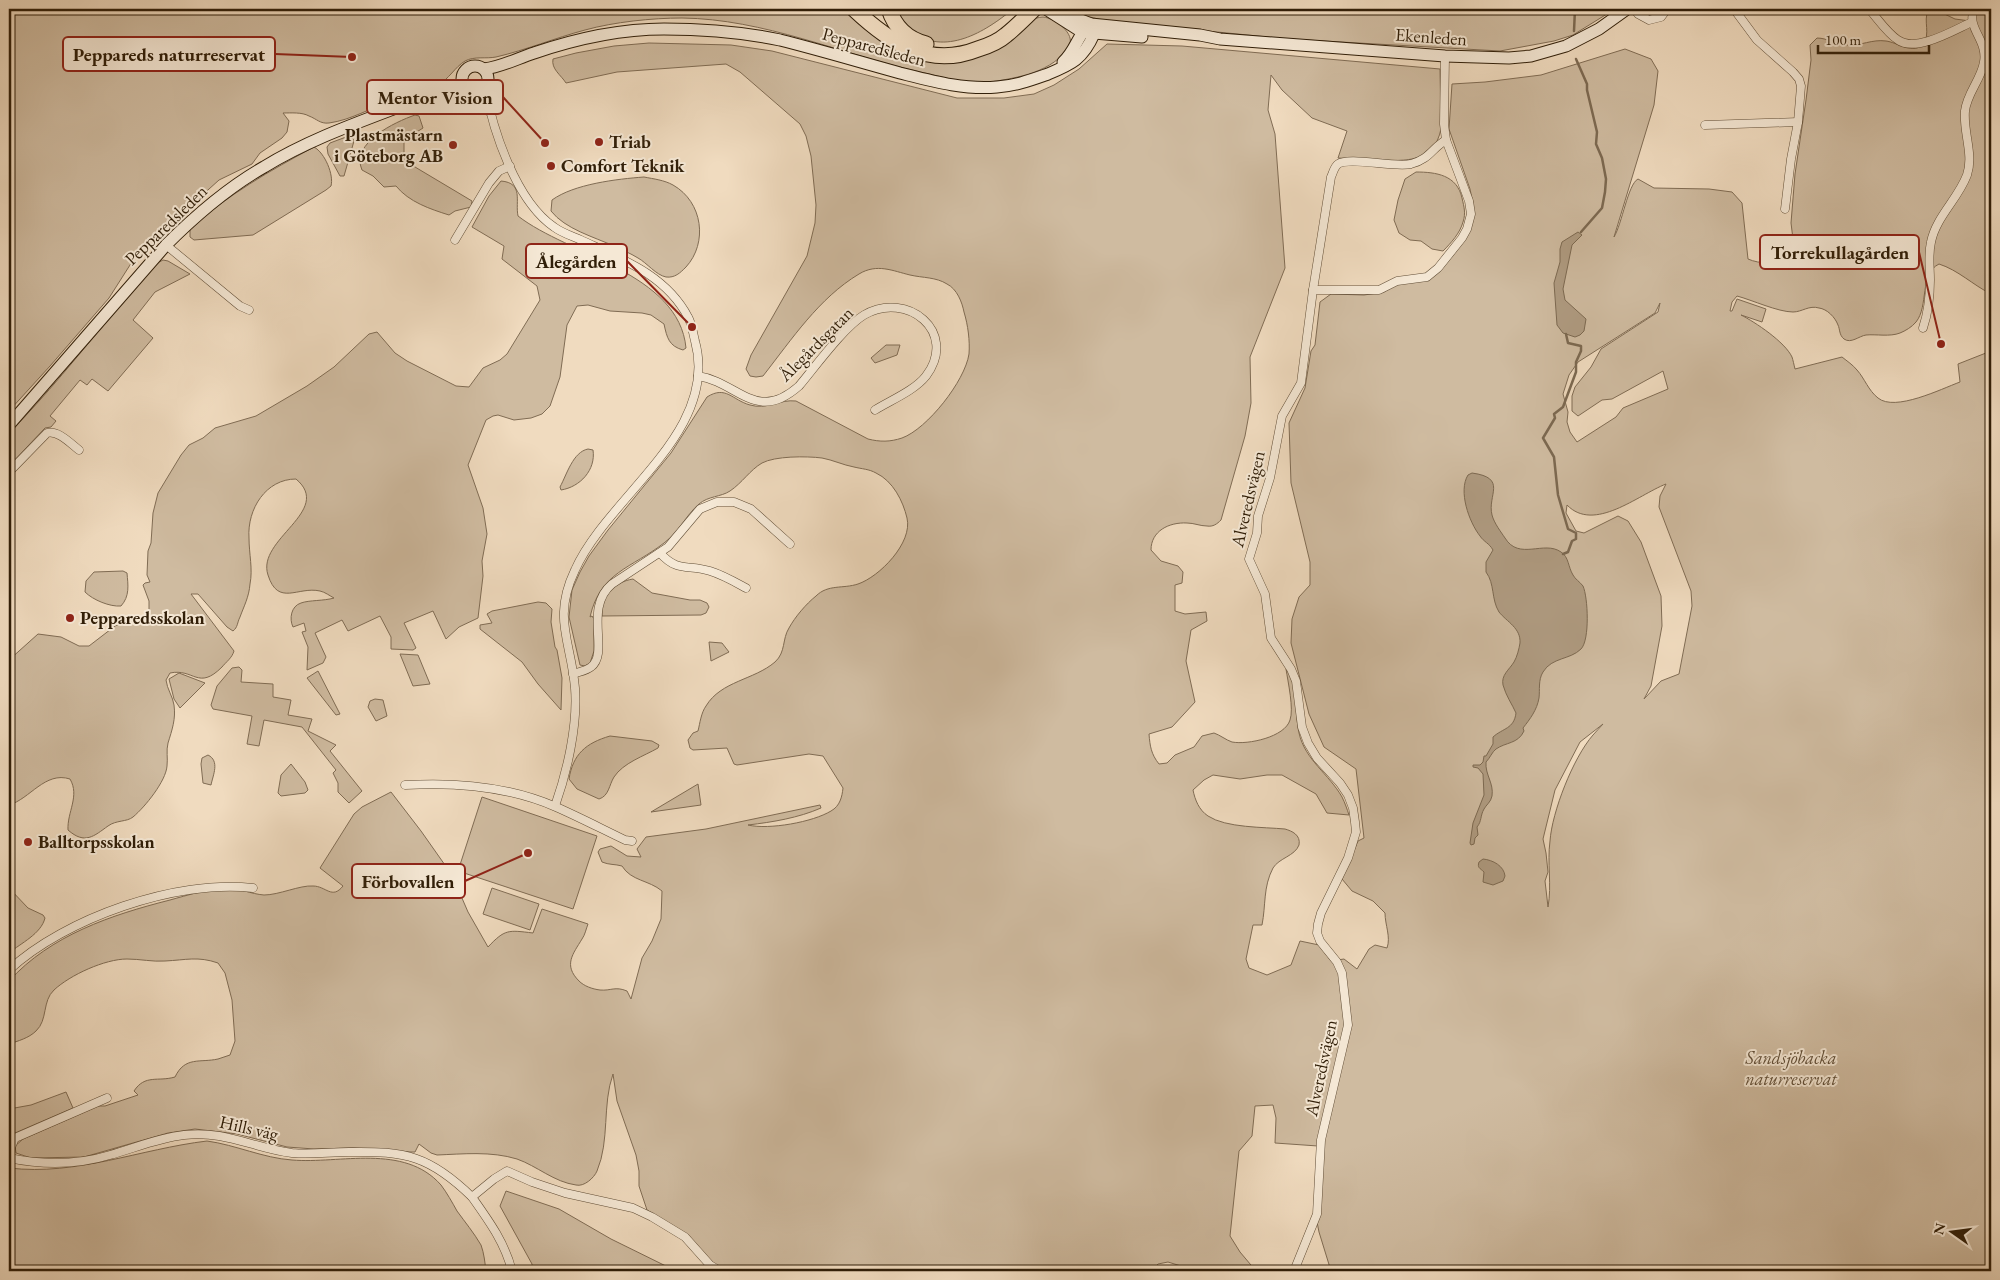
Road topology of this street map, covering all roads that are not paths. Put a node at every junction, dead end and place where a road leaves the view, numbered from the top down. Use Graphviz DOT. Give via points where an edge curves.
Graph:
graph roads {
  1 [pos="854,9"];
  2 [pos="889,9"];
  3 [pos="1021,9"];
  4 [pos="1034,9"];
  5 [pos="1046,9"];
  6 [pos="1059,9"];
  7 [pos="1627,9"];
  8 [pos="1634,9"];
  9 [pos="1667,9"];
  10 [pos="1734,9"];
  11 [pos="1869,9"];
  12 [pos="1974,9"];
  13 [pos="1972,22"];
  14 [pos="1089,30"];
  15 [pos="1445,56"];
  16 [pos="509,62"];
  17 [pos="484,69"];
  18 [pos="463,74"];
  19 [pos="449,87"];
  20 [pos="478,87"];
  21 [pos="491,115"];
  22 [pos="1798,122"];
  23 [pos="1706,125"];
  24 [pos="1446,140"];
  25 [pos="510,166"];
  26 [pos="1785,209"];
  27 [pos="455,240"];
  28 [pos="166,244"];
  29 [pos="1313,290"];
  30 [pos="249,310"];
  31 [pos="1923,328"];
  32 [pos="698,376"];
  33 [pos="875,410"];
  34 [pos="9,425"];
  35 [pos="79,450"];
  36 [pos="9,472"];
  37 [pos="790,544"];
  38 [pos="660,553"];
  39 [pos="746,588"];
  40 [pos="573,674"];
  41 [pos="405,785"];
  42 [pos="555,806"];
  43 [pos="632,841"];
  44 [pos="253,888"];
  45 [pos="9,970"];
  46 [pos="106,1098"];
  47 [pos="9,1152"];
  48 [pos="9,1158"];
  49 [pos="472,1198"];
  50 [pos="512,1271"];
  51 [pos="720,1271"];
  52 [pos="1294,1271"];
  1 -- 4 [label="highway" via="904,47 921,53 955,56 1005,36"];
  2 -- 3 [label="highway" via="892,20 906,36 945,47 982,38"];
  5 -- 14 [label="street, Ekenleden"];
  6 -- 14 [label="street, Ekenleden"];
  7 -- 15 [label="street, Ekenleden" via="1592,32 1550,51 1509,58"];
  8 -- 9 [label="street" via="1649,20 1661,17"];
  10 -- 22 [label="street" via="1760,44 1799,79"];
  11 -- 13 [label="street" via="1897,40 1906,43 1931,40"];
  12 -- 13 [label="street"];
  13 -- 31 [label="street" via="1985,48 1985,55 1981,75 1966,110 1969,168 1932,237 1930,295"];
  14 -- 15 [label="street, Ekenleden"];
  14 -- 16 [label="street, Pepparedsleden" via="1053,71 1006,87 970,87 924,79 763,37 713,30 678,29 596,36 566,42"];
  15 -- 24 [label="street"];
  16 -- 17 [label="street, Pepparedsleden"];
  16 -- 20 [label="street, Pepparedsleden"];
  17 -- 18 [label="street, Pepparedsleden" via="472,66"];
  17 -- 20 [label="street" via="488,75"];
  18 -- 19 [label="street, Pepparedsleden"];
  18 -- 20 [label="street" via="462,81"];
  19 -- 20 [label="street, Pepparedsleden"];
  19 -- 28 [label="street, Pepparedsleden" via="323,138 264,166 208,205"];
  20 -- 21 [label="street"];
  20 -- 21 [label="street"];
  21 -- 25 [label="street"];
  22 -- 23 [label="street"];
  22 -- 26 [label="street"];
  24 -- 29 [label="street, Alveredsvägen" via="1426,158 1410,164 1348,161 1338,164 1331,177"];
  24 -- 29 [label="street" via="1469,200 1471,214 1462,238 1438,268 1427,277 1397,282 1379,290"];
  25 -- 27 [label="street" via="499,171 489,183"];
  25 -- 32 [label="street" via="531,205 552,225 631,263 667,289 682,307 692,327 698,350"];
  28 -- 30 [label="street"];
  28 -- 34 [label="street, Pepparedsleden"];
  29 -- 52 [label="street, Alveredsvägen" via="1301,383 1282,416 1250,559 1265,594 1271,638 1296,681 1302,728 1308,743 1348,795 1356,822 1348,858 1318,924 1320,941 1342,973 1348,1025 1321,1140 1317,1214"];
  32 -- 33 [label="street, Ålegårdsgatan" via="748,399 778,399 799,386 862,316 890,308 916,313 934,335 936,349 932,365 914,387"];
  32 -- 40 [label="street" via="693,403 682,425 588,547 572,576 564,602 563,628"];
  35 -- 36 [label="street" via="56,433 46,433"];
  37 -- 38 [label="street" via="751,509 740,503 722,501 700,509 672,544"];
  38 -- 39 [label="street" via="677,566 709,571"];
  38 -- 40 [label="street" via="602,594 598,606 596,661 589,668"];
  40 -- 42 [label="street" via="572,730 563,784"];
  41 -- 42 [label="street" via="492,789"];
  42 -- 43 [label="street"];
  44 -- 45 [label="street" via="209,888 122,907 57,935"];
  46 -- 47 [label="street" via="15,1138"];
  48 -- 49 [label="street, Hills väg" via="45,1163 90,1160 170,1137 209,1134 290,1152 412,1156 452,1178"];
  49 -- 50 [label="street, Hills väg" via="502,1242"];
  49 -- 51 [label="street" via="506,1171 565,1193 633,1208 685,1237 710,1265"];
}
